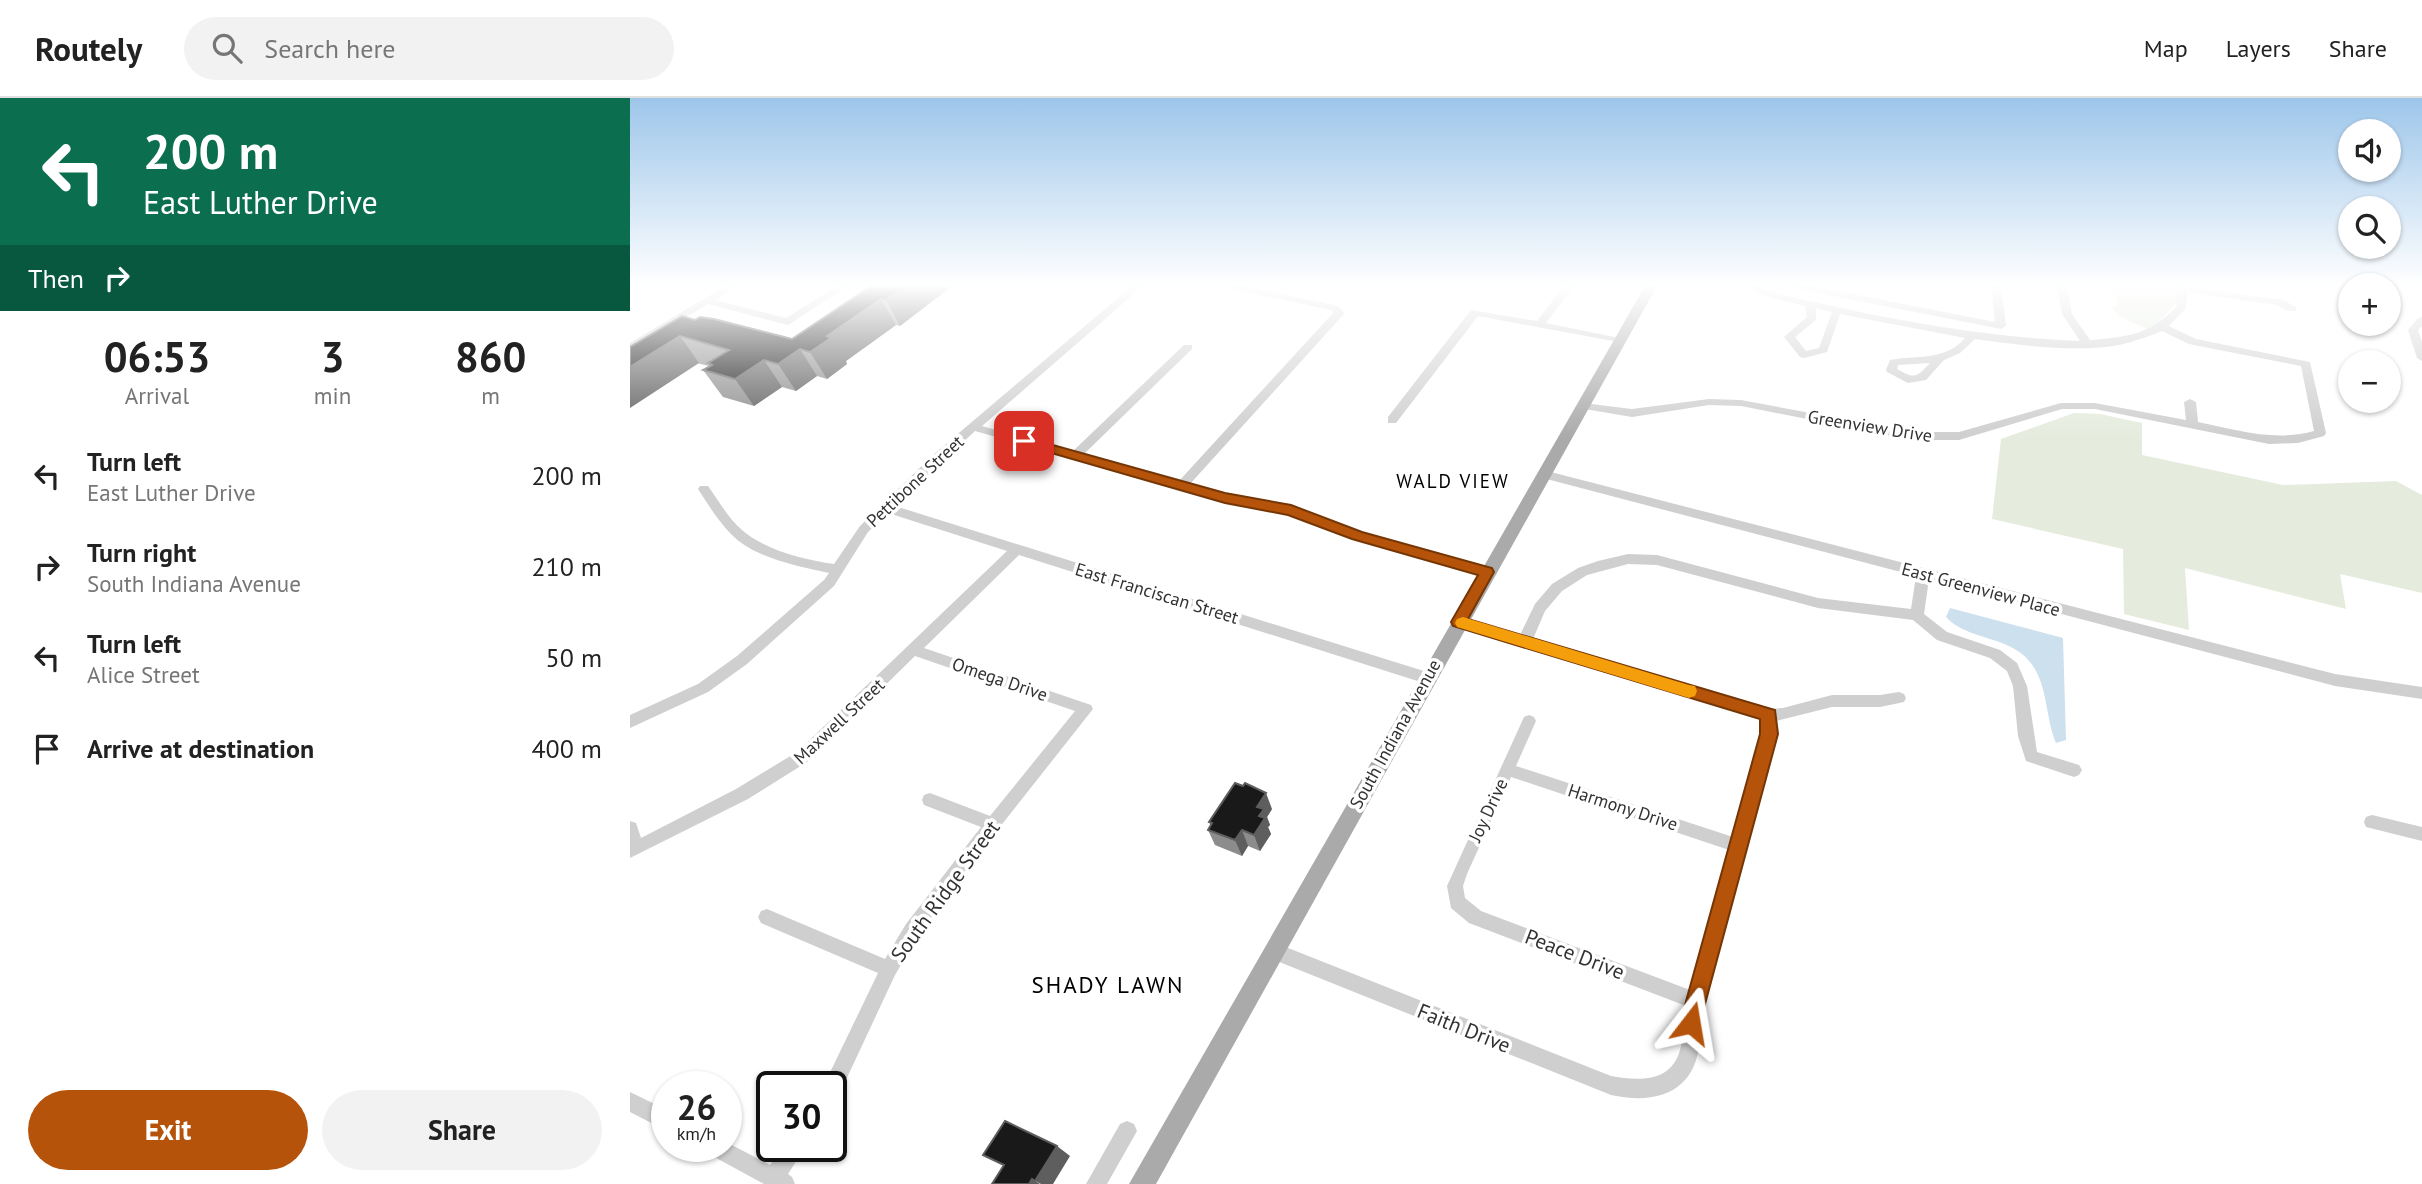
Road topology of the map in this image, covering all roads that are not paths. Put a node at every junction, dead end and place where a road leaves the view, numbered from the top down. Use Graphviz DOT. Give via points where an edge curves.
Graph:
graph roads {
  1 [pos="1972,336"];
  2 [pos="647,337"];
  3 [pos="1079,337"];
  4 [pos="1317,337"];
  5 [pos="1454,337"];
  6 [pos="1600,337"];
  7 [pos="1622,337"];
  8 [pos="1788,337"];
  9 [pos="1829,337"];
  10 [pos="1977,337"];
  11 [pos="2003,337"];
  12 [pos="2082,337"];
  13 [pos="2137,337"];
  14 [pos="2182,337"];
  15 [pos="2415,337"];
  16 [pos="2004,340"];
  17 [pos="1620,341"];
  18 [pos="2087,344"];
  19 [pos="630,347"];
  20 [pos="1188,347"];
  21 [pos="2422,358"];
  22 [pos="1939,359"];
  23 [pos="2190,402"];
  24 [pos="1583,406"];
  25 [pos="1392,420"];
  26 [pos="2192,424"];
  27 [pos="973,427"];
  28 [pos="1076,455"];
  29 [pos="1543,474"];
  30 [pos="1181,486"];
  31 [pos="704,489"];
  32 [pos="886,508"];
  33 [pos="1017,549"];
  34 [pos="839,570"];
  35 [pos="1487,572"];
  36 [pos="1923,573"];
  37 [pos="1917,615"];
  38 [pos="1459,622"];
  39 [pos="1524,642"];
  40 [pos="913,650"];
  41 [pos="1427,678"];
  42 [pos="2422,693"];
  43 [pos="1899,698"];
  44 [pos="1086,709"];
  45 [pos="1769,715"];
  46 [pos="1529,721"];
  47 [pos="630,722"];
  48 [pos="1507,769"];
  49 [pos="2074,770"];
  50 [pos="930,800"];
  51 [pos="2372,822"];
  52 [pos="993,824"];
  53 [pos="630,828"];
  54 [pos="2422,834"];
  55 [pos="1738,846"];
  56 [pos="633,849"];
  57 [pos="1457,902"];
  58 [pos="768,917"];
  59 [pos="1273,951"];
  60 [pos="889,969"];
  61 [pos="1696,1001"];
  62 [pos="840,1071"];
  63 [pos="630,1102"];
  64 [pos="651,1113"];
  65 [pos="1127,1131"];
  66 [pos="742,1161"];
  67 [pos="788,1162"];
  68 [pos="778,1181"];
  69 [pos="1096,1184"];
  70 [pos="1142,1184"];
  1 -- 22 [label="street" via="1965,348"];
  2 -- 19 [label="street"];
  3 -- 27 [label="street, Pettibone Street"];
  4 -- 30 [label="street"];
  5 -- 25 [label="street"];
  6 -- 17 [label="street"];
  7 -- 17 [label="main road, South Indiana Avenue"];
  8 -- 9 [label="street" via="1804,355 1823,350"];
  10 -- 16 [label="street"];
  11 -- 16 [label="street"];
  12 -- 18 [label="street"];
  13 -- 18 [label="street"];
  14 -- 26 [label="street, Greenview Drive" via="2306,364 2320,433 2269,440"];
  15 -- 21 [label="street"];
  16 -- 18 [label="street"];
  17 -- 24 [label="main road, South Indiana Avenue"];
  20 -- 28 [label="street"];
  23 -- 26 [label="street"];
  24 -- 26 [label="street, Greenview Drive" via="1632,413 1710,402 1741,403 1941,438 1979,432 2061,406 2095,406"];
  24 -- 29 [label="main road, South Indiana Avenue"];
  27 -- 28 [label="street"];
  27 -- 32 [label="street, Pettibone Street"];
  28 -- 30 [label="street"];
  29 -- 35 [label="main road, South Indiana Avenue"];
  29 -- 36 [label="street, East Greenview Place"];
  30 -- 35 [label="street" via="1298,512 1357,535"];
  31 -- 34 [label="street" via="746,540"];
  32 -- 33 [label="street, East Franciscan Street"];
  32 -- 34 [label="street, Pettibone Street" via="864,529"];
  33 -- 40 [label="street, Maxwell Street"];
  33 -- 41 [label="street, East Franciscan Street"];
  34 -- 47 [label="street, Pettibone Street" via="716,679"];
  35 -- 38 [label="main road, South Indiana Avenue"];
  36 -- 37 [label="street"];
  36 -- 42 [label="street, East Greenview Place" via="2335,680"];
  37 -- 39 [label="street" via="1833,607 1657,560 1631,558 1603,564 1560,585 1543,603"];
  37 -- 49 [label="street" via="1941,635 1996,655 2011,667 2018,679 2024,740 2031,756"];
  38 -- 39 [label="street"];
  38 -- 41 [label="main road, South Indiana Avenue"];
  39 -- 45 [label="street"];
  40 -- 44 [label="street, Omega Drive"];
  40 -- 56 [label="street, Maxwell Street" via="802,757 753,789"];
  41 -- 59 [label="main road, South Indiana Avenue"];
  43 -- 45 [label="street" via="1871,703 1831,701"];
  44 -- 52 [label="street, South Ridge Street"];
  45 -- 55 [label="street" via="1769,734"];
  46 -- 48 [label="street, Joy Drive"];
  48 -- 55 [label="street, Harmony Drive"];
  48 -- 57 [label="street, Joy Drive" via="1459,874"];
  50 -- 52 [label="street"];
  51 -- 54 [label="street"];
  52 -- 60 [label="street, South Ridge Street" via="912,930"];
  53 -- 56 [label="street"];
  55 -- 61 [label="street"];
  57 -- 61 [label="street, Peace Drive" via="1475,916"];
  58 -- 60 [label="street"];
  59 -- 61 [label="street, Faith Drive" via="1597,1082 1637,1091 1658,1086 1682,1069 1690,1048"];
  59 -- 70 [label="main road, South Indiana Avenue"];
  60 -- 62 [label="street, South Ridge Street"];
  63 -- 64 [label="street"];
  65 -- 69 [label="street"];
  66 -- 68 [label="street"];
  67 -- 68 [label="street"];
}
